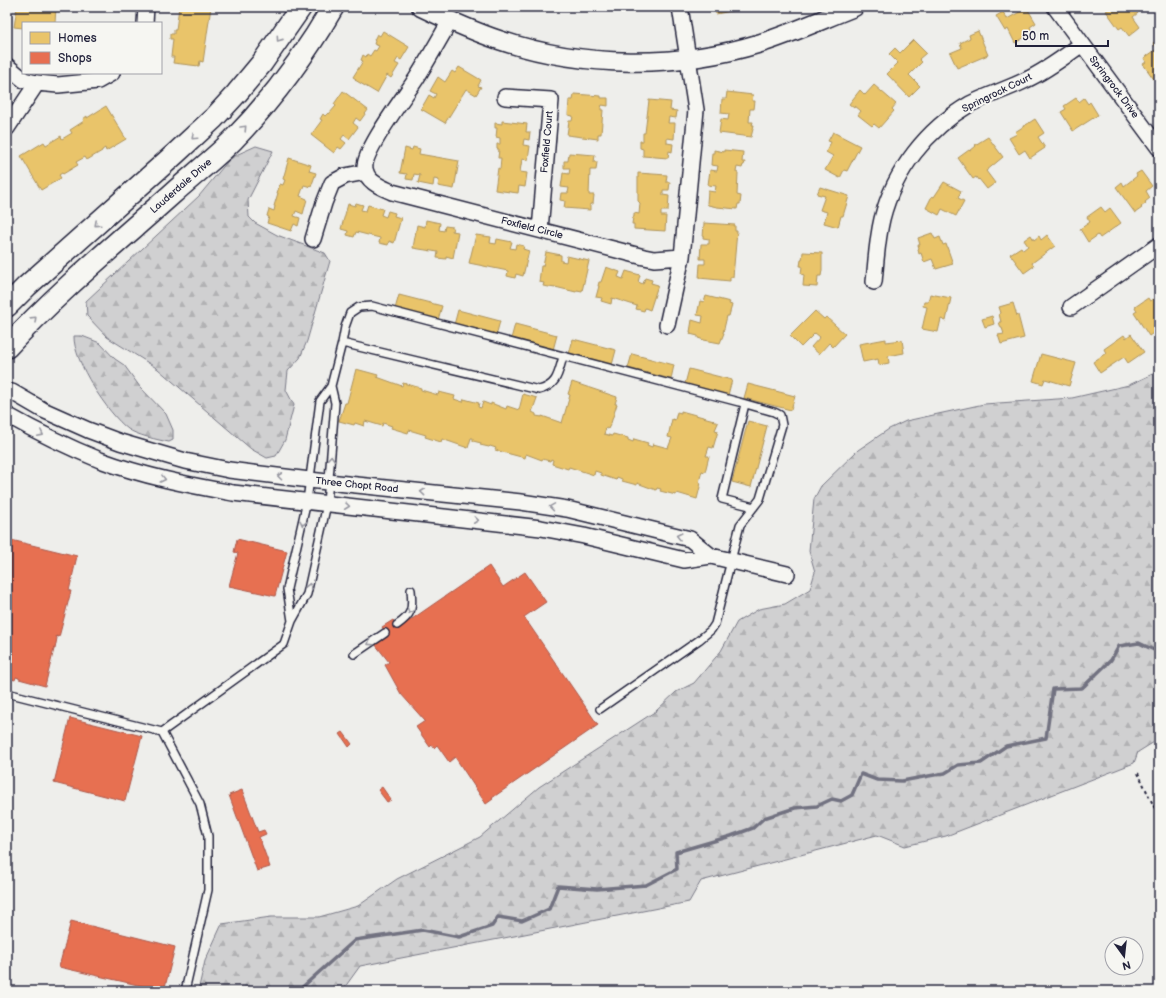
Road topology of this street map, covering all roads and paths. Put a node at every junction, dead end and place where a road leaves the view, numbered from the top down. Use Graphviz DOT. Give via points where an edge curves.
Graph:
graph roads {
  1 [pos="146,7"];
  2 [pos="301,7"];
  3 [pos="333,7"];
  4 [pos="421,7"];
  5 [pos="680,7"];
  6 [pos="854,7"];
  7 [pos="1055,7"];
  8 [pos="450,21"];
  9 [pos="145,22"];
  10 [pos="1082,44"];
  11 [pos="688,59"];
  12 [pos="7,66"];
  13 [pos="110,74"];
  14 [pos="37,83"];
  15 [pos="505,97"];
  16 [pos="7,128"];
  17 [pos="1159,148"];
  18 [pos="366,172"];
  19 [pos="540,230"];
  20 [pos="314,239"];
  21 [pos="1159,245"];
  22 [pos="682,257"];
  23 [pos="874,282"];
  24 [pos="7,306"];
  25 [pos="1071,307"];
  26 [pos="667,325"];
  27 [pos="342,343"];
  28 [pos="7,347"];
  29 [pos="563,357"];
  30 [pos="331,386"];
  31 [pos="7,391"];
  32 [pos="745,404"];
  33 [pos="7,415"];
  34 [pos="310,480"];
  35 [pos="329,482"];
  36 [pos="308,501"];
  37 [pos="327,504"];
  38 [pos="754,507"];
  39 [pos="712,556"];
  40 [pos="731,560"];
  41 [pos="787,574"];
  42 [pos="411,590"];
  43 [pos="292,621"];
  44 [pos="397,625"];
  45 [pos="385,633"];
  46 [pos="354,654"];
  47 [pos="7,693"];
  48 [pos="600,709"];
  49 [pos="162,732"];
  50 [pos="1138,773"];
  51 [pos="1159,818"];
  52 [pos="185,991"];
  1 -- 9 [label="street"];
  2 -- 24 [label="main road, one-way" via="262,63 214,118"];
  28 -- 3 [label="main road, Lauderdale Drive, one-way" via="64,290 232,140 286,78"];
  4 -- 8 [label="street"];
  5 -- 11 [label="street"];
  6 -- 11 [label="street" via="760,43"];
  7 -- 10 [label="street, Springrock Drive"];
  8 -- 11 [label="street" via="518,46 572,57 616,61"];
  8 -- 18 [label="street" via="378,137 366,159"];
  10 -- 17 [label="street, Springrock Drive"];
  10 -- 23 [label="street, Springrock Court" via="1027,80 961,110 932,132 901,172 890,195 880,233"];
  11 -- 22 [label="street" via="696,110"];
  12 -- 14 [label="street" via="24,80"];
  13 -- 14 [label="street" via="98,81 78,84"];
  14 -- 16 [label="street"];
  15 -- 19 [label="street, Foxfield Court" via="551,100"];
  18 -- 19 [label="street, Foxfield Circle" via="375,184 392,192"];
  18 -- 20 [label="street" via="345,176 332,183"];
  19 -- 22 [label="street, Foxfield Circle" via="644,258"];
  21 -- 25 [label="street"];
  22 -- 26 [label="street"];
  27 -- 29 [label="lane" via="539,390 548,388 556,380"];
  27 -- 29 [label="lane" via="350,314 359,307 372,306"];
  27 -- 30 [label="lane"];
  29 -- 32 [label="lane"];
  30 -- 34 [label="lane" via="320,401"];
  35 -- 30 [label="lane, one-way" via="335,403"];
  34 -- 31 [label="street, Three Chopt Road, one-way" via="214,467 163,456 88,430"];
  32 -- 38 [label="lane" via="722,499"];
  32 -- 38 [label="lane" via="774,412 780,416 782,425 760,499"];
  33 -- 36 [label="street, Three Chopt Road, one-way" via="80,451 144,474 233,493"];
  34 -- 35 [label="street, Three Chopt Road"];
  34 -- 36 [label="lane"];
  35 -- 37 [label="lane"];
  39 -- 35 [label="street, Three Chopt Road, one-way" via="690,539 567,509"];
  36 -- 37 [label="street, Three Chopt Road"];
  36 -- 43 [label="lane, one-way" via="287,589"];
  37 -- 39 [label="street, Three Chopt Road, one-way" via="541,528 684,560"];
  43 -- 37 [label="lane, one-way" via="307,594"];
  38 -- 40 [label="lane" via="740,525"];
  39 -- 40 [label="street, Three Chopt Road"];
  40 -- 41 [label="street, Three Chopt Road"];
  40 -- 48 [label="lane" via="715,624 706,636"];
  42 -- 44 [label="lane, one-way" via="410,613"];
  43 -- 49 [label="lane" via="284,644"];
  45 -- 46 [label="lane, one-way"];
  47 -- 49 [label="lane"];
  49 -- 52 [label="lane" via="200,804 208,836 208,890"];
  50 -- 51 [label="path"];
}
